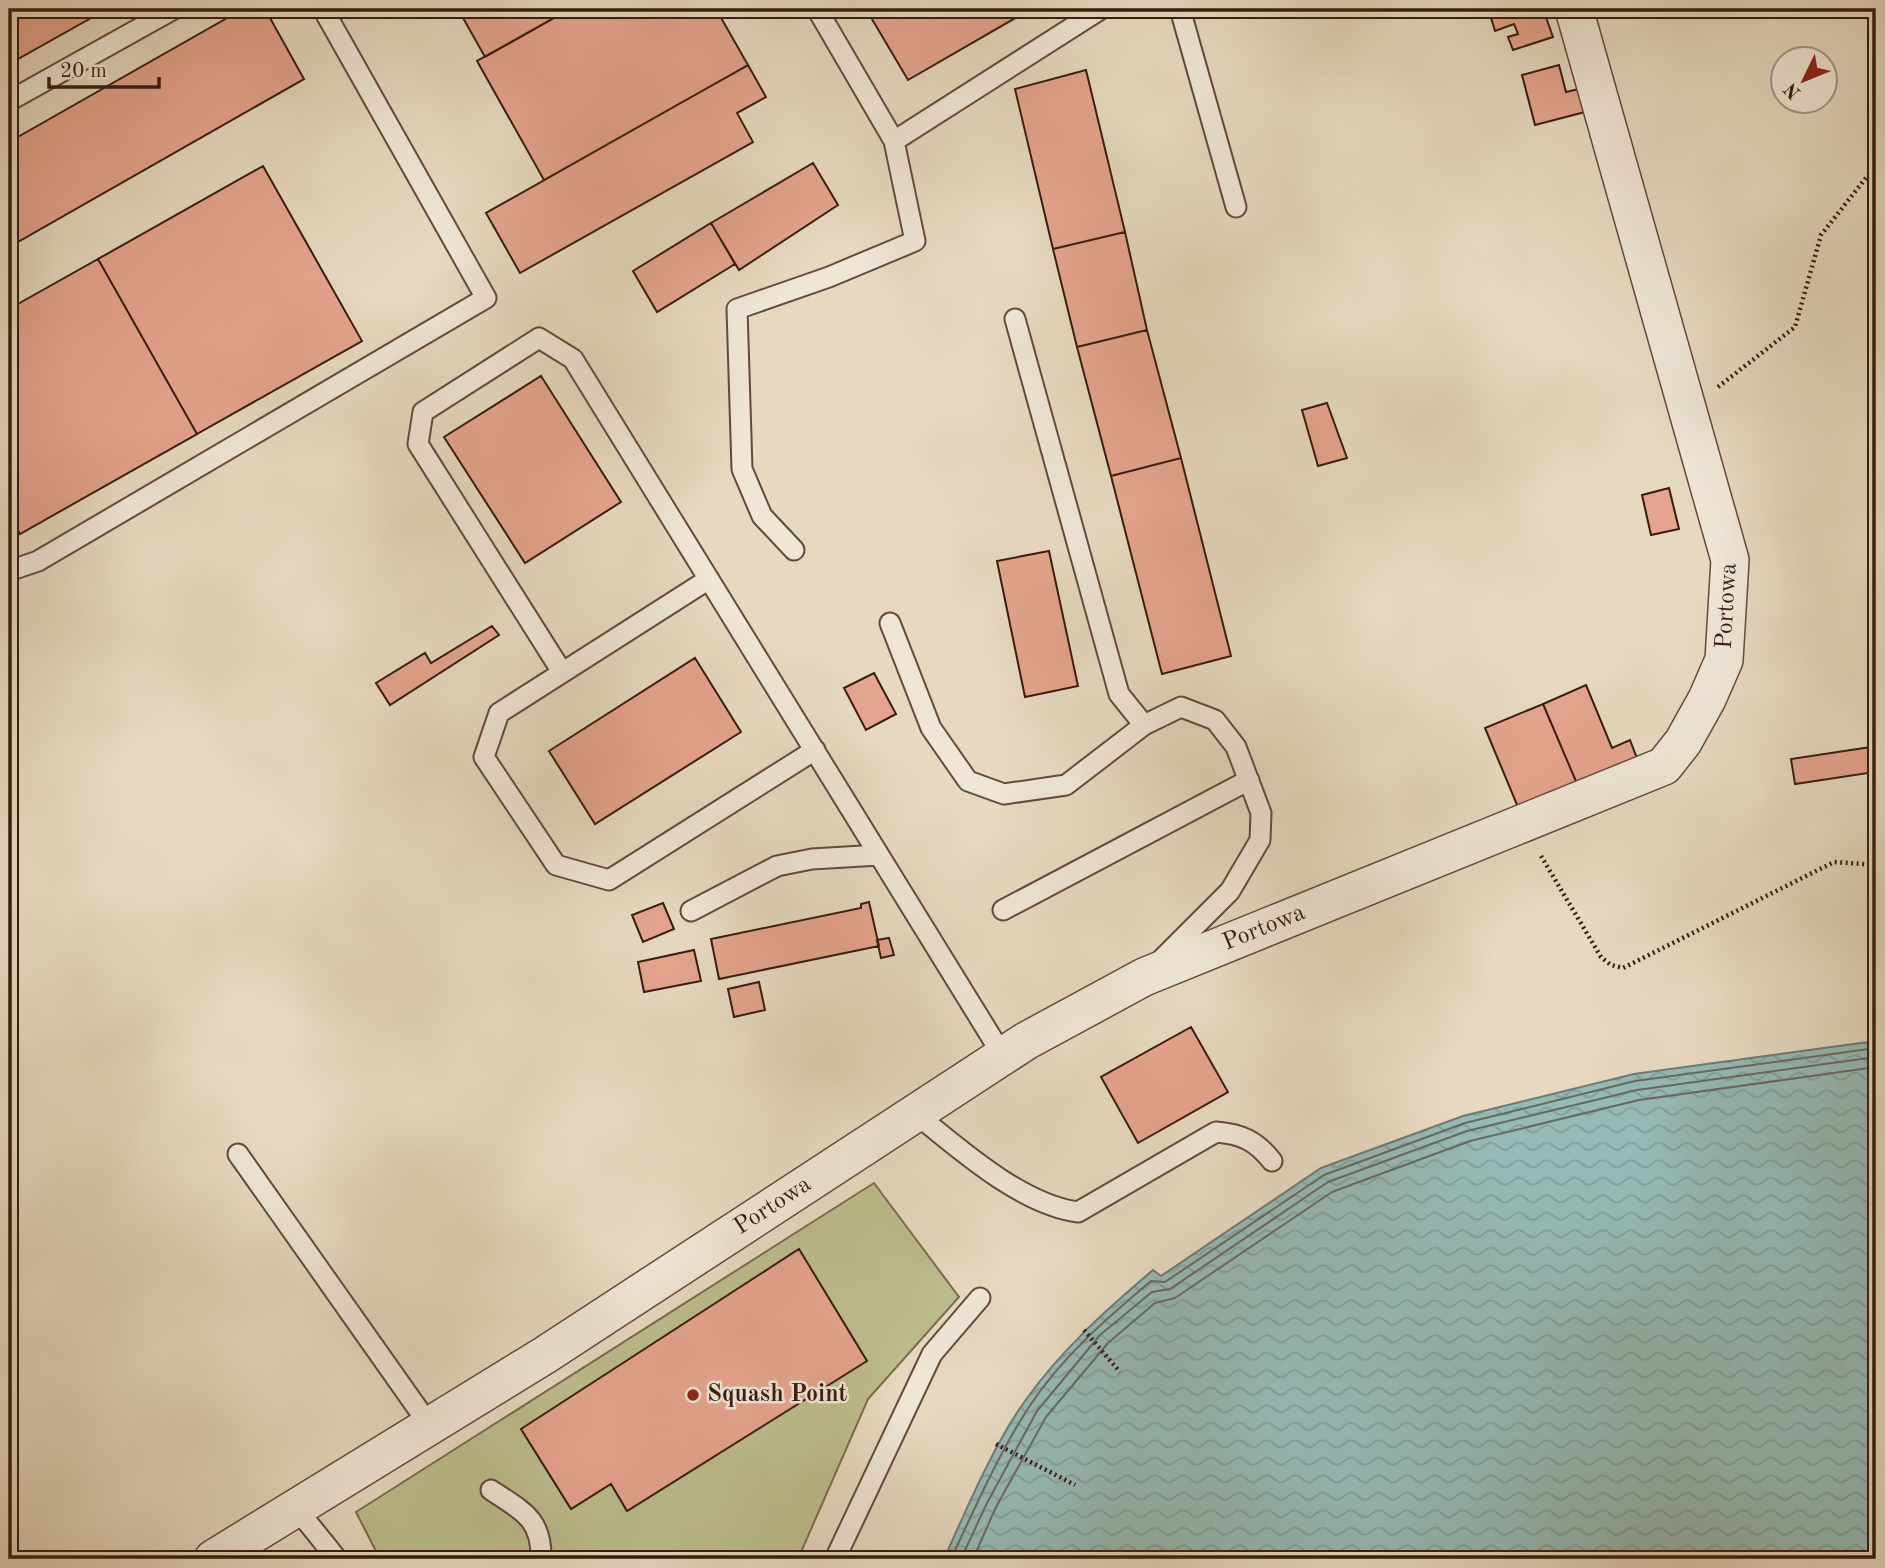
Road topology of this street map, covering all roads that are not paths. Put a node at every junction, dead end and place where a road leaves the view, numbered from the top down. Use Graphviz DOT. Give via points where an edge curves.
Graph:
graph roads {
  1 [pos="173,9"];
  2 [pos="323,9"];
  3 [pos="817,9"];
  4 [pos="1101,9"];
  5 [pos="1180,9"];
  6 [pos="1574,9"];
  7 [pos="9,101"];
  8 [pos="894,141"];
  9 [pos="1236,207"];
  10 [pos="1015,319"];
  11 [pos="794,550"];
  12 [pos="9,571"];
  13 [pos="709,579"];
  14 [pos="890,623"];
  15 [pos="562,672"];
  16 [pos="1144,725"];
  17 [pos="815,750"];
  18 [pos="1249,780"];
  19 [pos="879,855"];
  20 [pos="1003,910"];
  21 [pos="691,911"];
  22 [pos="1144,977"];
  23 [pos="1003,1056"];
  24 [pos="916,1114"];
  25 [pos="237,1154"];
  26 [pos="1272,1161"];
  27 [pos="980,1298"];
  28 [pos="430,1426"];
  29 [pos="491,1490"];
  30 [pos="296,1508"];
  31 [pos="213,1559"];
  32 [pos="337,1559"];
  33 [pos="541,1559"];
  34 [pos="835,1559"];
  1 -- 7 [label="lane"];
  2 -- 12 [label="lane" via="486,298 38,561"];
  3 -- 8 [label="lane"];
  4 -- 8 [label="lane"];
  5 -- 9 [label="lane"];
  6 -- 22 [label="street, Portowa" via="1730,560 1724,660 1707,699 1683,743 1664,766"];
  8 -- 11 [label="lane" via="915,242 737,309 742,469 762,516"];
  10 -- 16 [label="lane" via="1119,694"];
  13 -- 15 [label="lane"];
  13 -- 15 [label="lane" via="573,359 539,338 424,412 418,444"];
  13 -- 17 [label="lane"];
  14 -- 16 [label="lane" via="932,728 968,781 1004,794 1066,785"];
  15 -- 17 [label="lane" via="499,713 484,757 556,865 609,880"];
  16 -- 18 [label="lane" via="1181,707 1215,720 1236,747"];
  17 -- 19 [label="lane"];
  18 -- 20 [label="lane"];
  18 -- 22 [label="lane" via="1261,813 1260,840 1230,891"];
  19 -- 21 [label="lane" via="778,866"];
  19 -- 23 [label="lane"];
  22 -- 23 [label="street, Portowa"];
  23 -- 24 [label="street, Portowa"];
  24 -- 26 [label="lane" via="969,1155 1056,1209 1078,1212 1216,1132 1238,1134 1259,1144"];
  24 -- 28 [label="street, Portowa"];
  25 -- 28 [label="lane"];
  27 -- 34 [label="lane" via="932,1354"];
  28 -- 30 [label="street, Portowa"];
  29 -- 33 [label="lane" via="531,1518 541,1540"];
  30 -- 31 [label="street, Portowa"];
  30 -- 32 [label="lane"];
}
